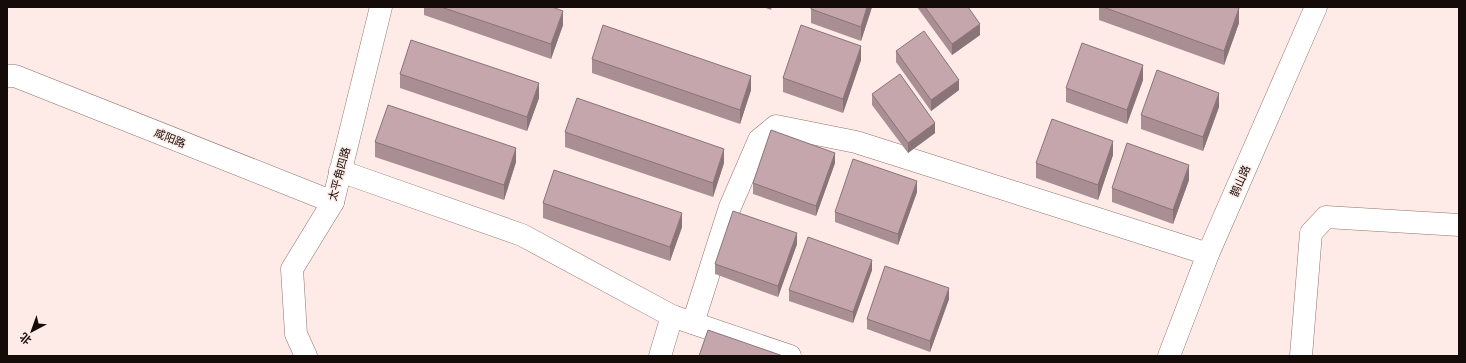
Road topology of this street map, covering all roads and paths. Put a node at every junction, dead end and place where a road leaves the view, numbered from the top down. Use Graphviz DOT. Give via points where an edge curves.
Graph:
graph roads {
  1 [pos="382,7"];
  2 [pos="1316,7"];
  3 [pos="7,76"];
  4 [pos="340,171"];
  5 [pos="333,202"];
  6 [pos="1459,225"];
  7 [pos="1208,254"];
  8 [pos="672,316"];
  9 [pos="693,323"];
  10 [pos="306,356"];
  11 [pos="660,356"];
  12 [pos="790,356"];
  13 [pos="1169,356"];
  14 [pos="1301,356"];
  1 -- 4 [label="street, 太平角四路"];
  2 -- 7 [label="street, 鹊山路"];
  3 -- 5 [label="street, 咸阳路" via="15,76"];
  4 -- 5 [label="street, 太平角四路"];
  4 -- 8 [label="street" via="522,235"];
  5 -- 10 [label="street, 太平角四路" via="292,269 296,334"];
  6 -- 14 [label="street" via="1326,217 1311,233"];
  7 -- 9 [label="street" via="856,142 776,126 759,140 730,207"];
  7 -- 13 [label="street, 鹊山路"];
  8 -- 9 [label="street"];
  8 -- 11 [label="street"];
  9 -- 12 [label="street"];
}
